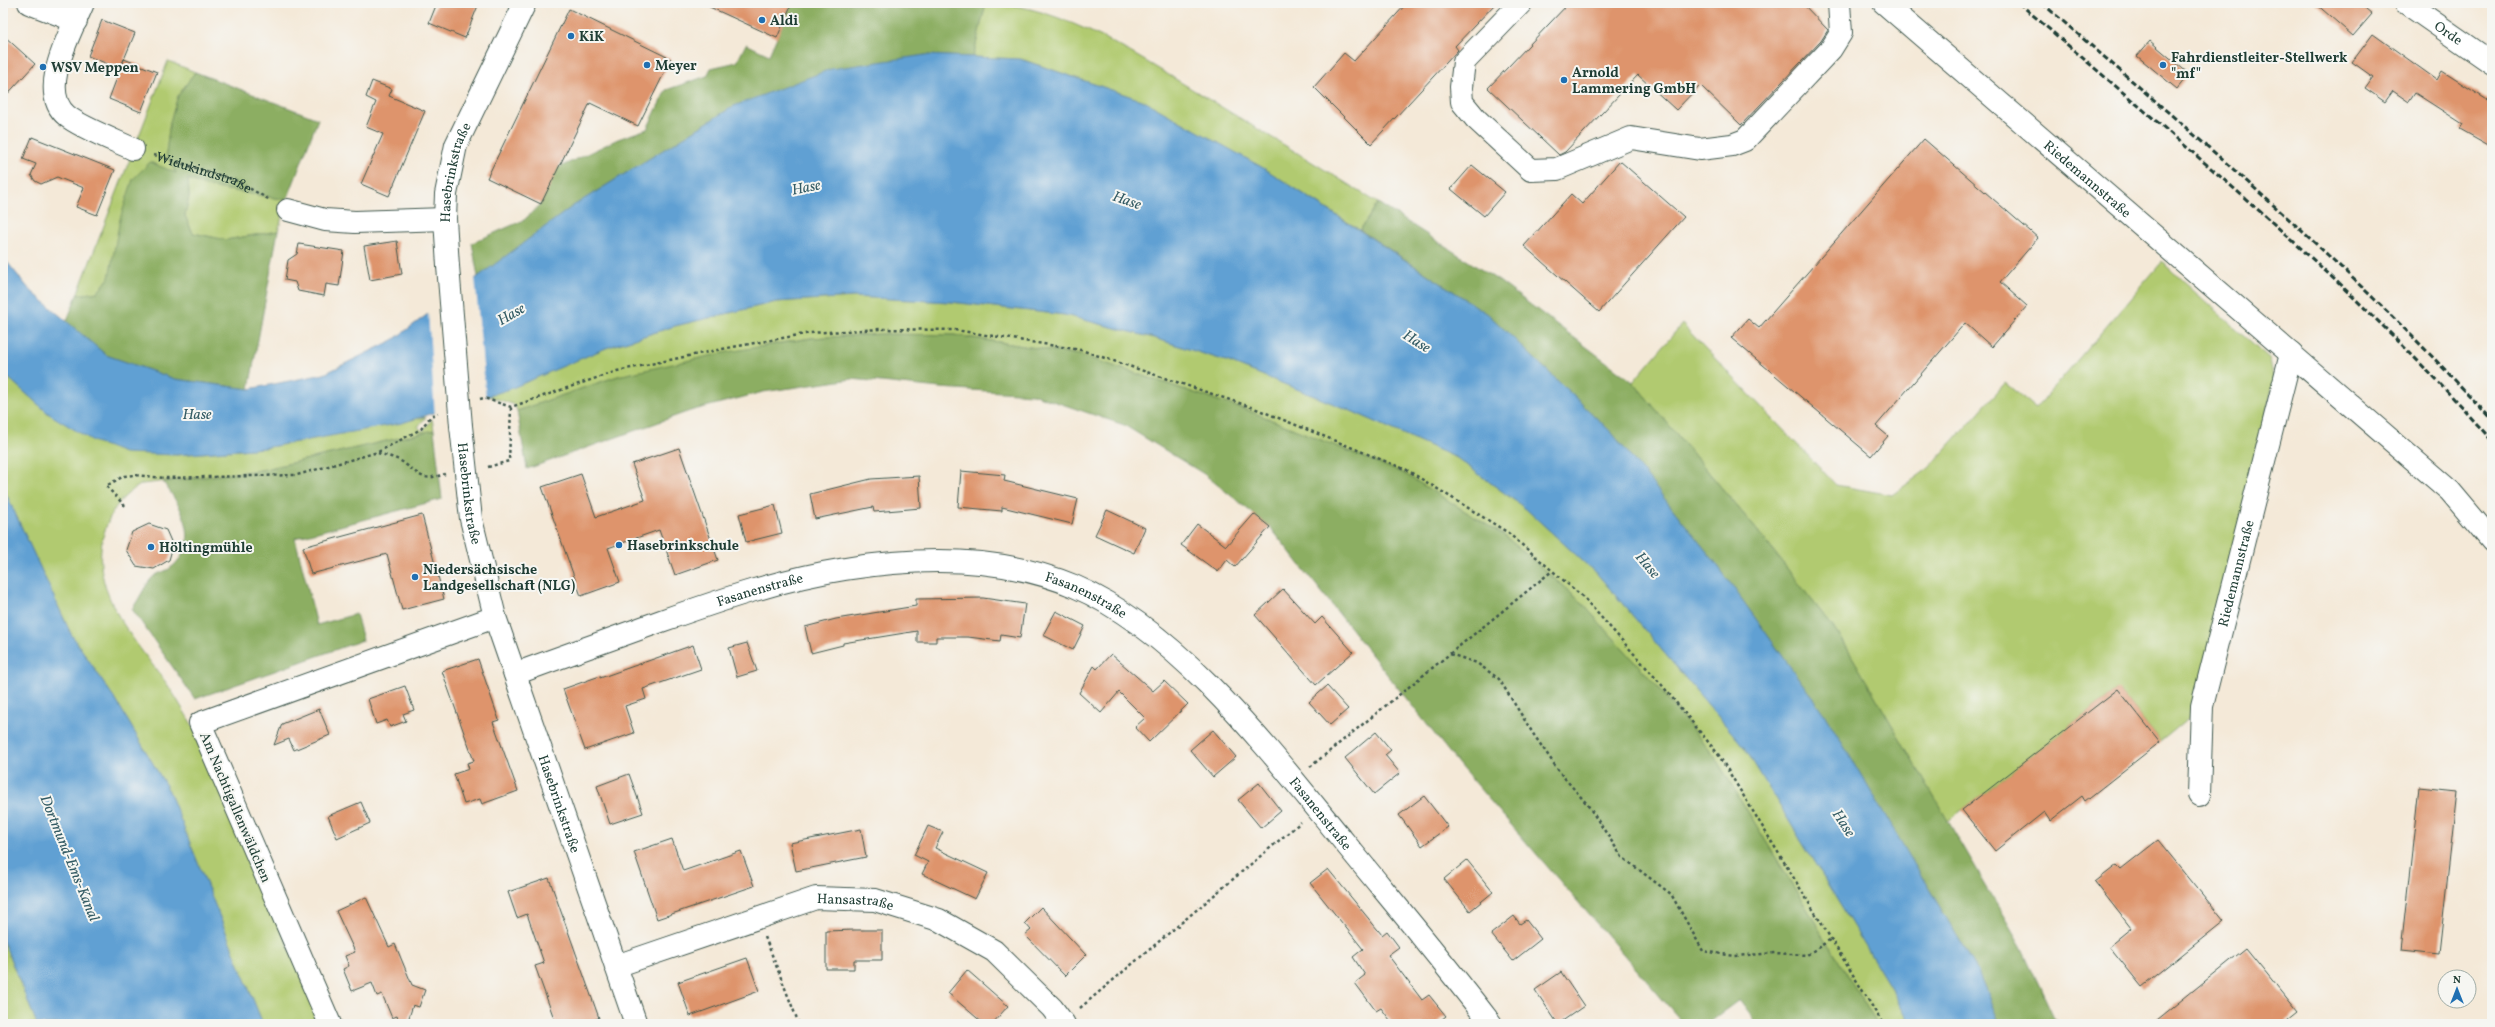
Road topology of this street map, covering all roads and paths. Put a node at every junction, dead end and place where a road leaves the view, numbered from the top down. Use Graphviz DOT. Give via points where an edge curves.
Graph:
graph roads {
  1 [pos="29,3"];
  2 [pos="525,3"];
  3 [pos="1521,3"];
  4 [pos="1839,3"];
  5 [pos="1884,3"];
  6 [pos="2406,3"];
  7 [pos="79,12"];
  8 [pos="2492,63"];
  9 [pos="133,149"];
  10 [pos="288,210"];
  11 [pos="445,219"];
  12 [pos="2291,354"];
  13 [pos="502,404"];
  14 [pos="511,408"];
  15 [pos="421,429"];
  16 [pos="378,452"];
  17 [pos="489,467"];
  18 [pos="439,476"];
  19 [pos="125,506"];
  20 [pos="2492,541"];
  21 [pos="1552,571"];
  22 [pos="495,618"];
  23 [pos="1450,654"];
  24 [pos="515,674"];
  25 [pos="1293,781"];
  26 [pos="2199,795"];
  27 [pos="1316,809"];
  28 [pos="757,916"];
  29 [pos="1831,939"];
  30 [pos="616,966"];
  31 [pos="1064,1023"];
  32 [pos="330,1024"];
  33 [pos="636,1024"];
  34 [pos="799,1024"];
  35 [pos="1492,1024"];
  36 [pos="1883,1024"];
  1 -- 7 [label="street"];
  2 -- 11 [label="street, Hasebrinkstraße" via="456,145 448,174"];
  3 -- 4 [label="street" via="1464,62 1461,87 1462,102 1476,119 1531,170 1557,169 1631,138 1700,149 1732,145 1745,140 1831,48 1841,33"];
  5 -- 12 [label="street, Riedemannstraße"];
  6 -- 8 [label="street, Orde"];
  7 -- 9 [label="street" via="55,72 58,106 67,116"];
  9 -- 10 [label="path, Widukindstraße" via="235,180"];
  10 -- 11 [label="street" via="332,220"];
  11 -- 22 [label="street, Hasebrinkstraße, bridge" via="470,519"];
  12 -- 20 [label="street, Riedemannstraße" via="2450,491"];
  12 -- 26 [label="street, Riedemannstraße" via="2202,706"];
  13 -- 14 [label="path"];
  14 -- 17 [label="path" via="509,461"];
  14 -- 21 [label="path" via="617,371 779,338 810,333 881,329 954,330 1081,350 1254,408 1407,470 1508,532"];
  15 -- 16 [label="path"];
  16 -- 18 [label="path" via="405,463 416,474 429,479"];
  16 -- 19 [label="path" via="297,475 165,478 124,476 106,486"];
  21 -- 23 [label="path"];
  21 -- 29 [label="path" via="1584,597 1661,684 1718,754"];
  22 -- 24 [label="street, Hasebrinkstraße"];
  22 -- 32 [label="street, Am Nachtigallenwäldchen" via="200,723"];
  23 -- 25 [label="path"];
  23 -- 29 [label="path" via="1477,663 1499,679 1534,735 1561,774 1587,804 1622,857 1671,894 1703,951 1735,956 1775,953 1807,955"];
  24 -- 25 [label="street, Fasanenstraße" via="751,590 794,579 846,568 895,563 940,561 995,564 1034,571 1075,586 1127,614 1180,656"];
  24 -- 30 [label="street, Hasebrinkstraße"];
  25 -- 27 [label="street, Fasanenstraße"];
  27 -- 31 [label="path"];
  27 -- 35 [label="street, Fasanenstraße"];
  28 -- 30 [label="street, Hansastraße"];
  28 -- 31 [label="street, Hansastraße" via="816,898 875,900 939,920 994,951"];
  28 -- 34 [label="path"];
  29 -- 36 [label="path"];
  30 -- 33 [label="street, Hasebrinkstraße"];
}
